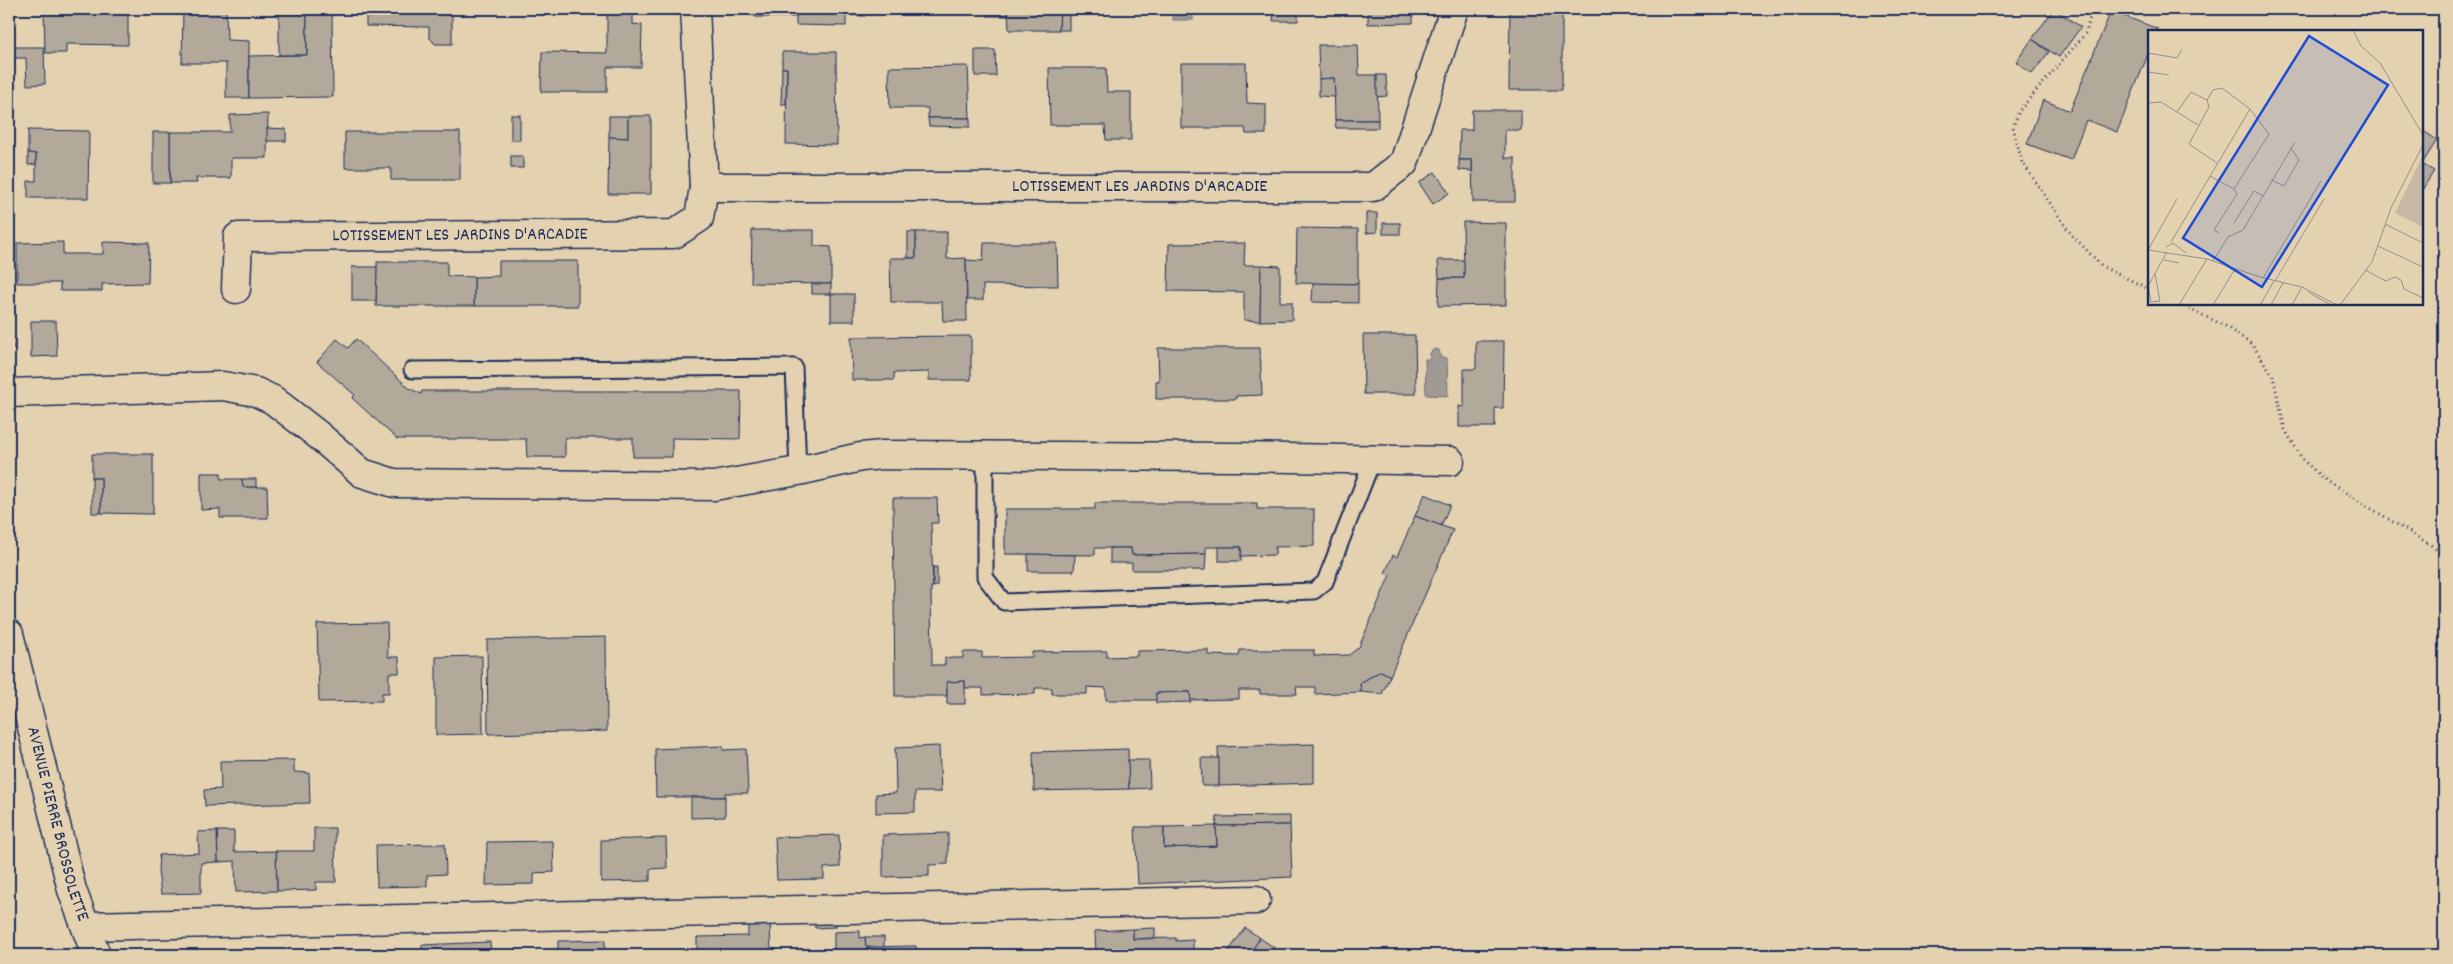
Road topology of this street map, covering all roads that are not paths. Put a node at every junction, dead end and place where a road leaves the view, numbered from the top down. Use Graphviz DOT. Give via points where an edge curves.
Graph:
graph roads {
  1 [pos="696,9"];
  2 [pos="1454,9"];
  3 [pos="704,187"];
  4 [pos="236,289"];
  5 [pos="412,370"];
  6 [pos="9,393"];
  7 [pos="985,456"];
  8 [pos="1373,459"];
  9 [pos="1450,460"];
  10 [pos="798,471"];
  11 [pos="9,634"];
  12 [pos="1256,900"];
  13 [pos="86,926"];
  14 [pos="96,955"];
  1 -- 3 [label="street, LOTISSEMENT LES JARDINS D'ARCADIE"];
  2 -- 3 [label="street, LOTISSEMENT LES JARDINS D'ARCADIE" via="1404,163 1373,187"];
  3 -- 4 [label="street, LOTISSEMENT LES JARDINS D'ARCADIE" via="698,218 674,234 238,237"];
  5 -- 10 [label="lane" via="794,367"];
  6 -- 10 [label="street" via="223,386 256,392 283,406 362,473 394,484 714,486"];
  7 -- 8 [label="street"];
  7 -- 8 [label="lane" via="985,577 1004,602 1314,591 1325,582"];
  7 -- 10 [label="street" via="861,456"];
  8 -- 9 [label="street"];
  11 -- 13 [label="street, AVENUE PIERRE BROSSOLETTE" via="72,890"];
  12 -- 13 [label="street"];
  13 -- 14 [label="street, AVENUE PIERRE BROSSOLETTE"];
}
